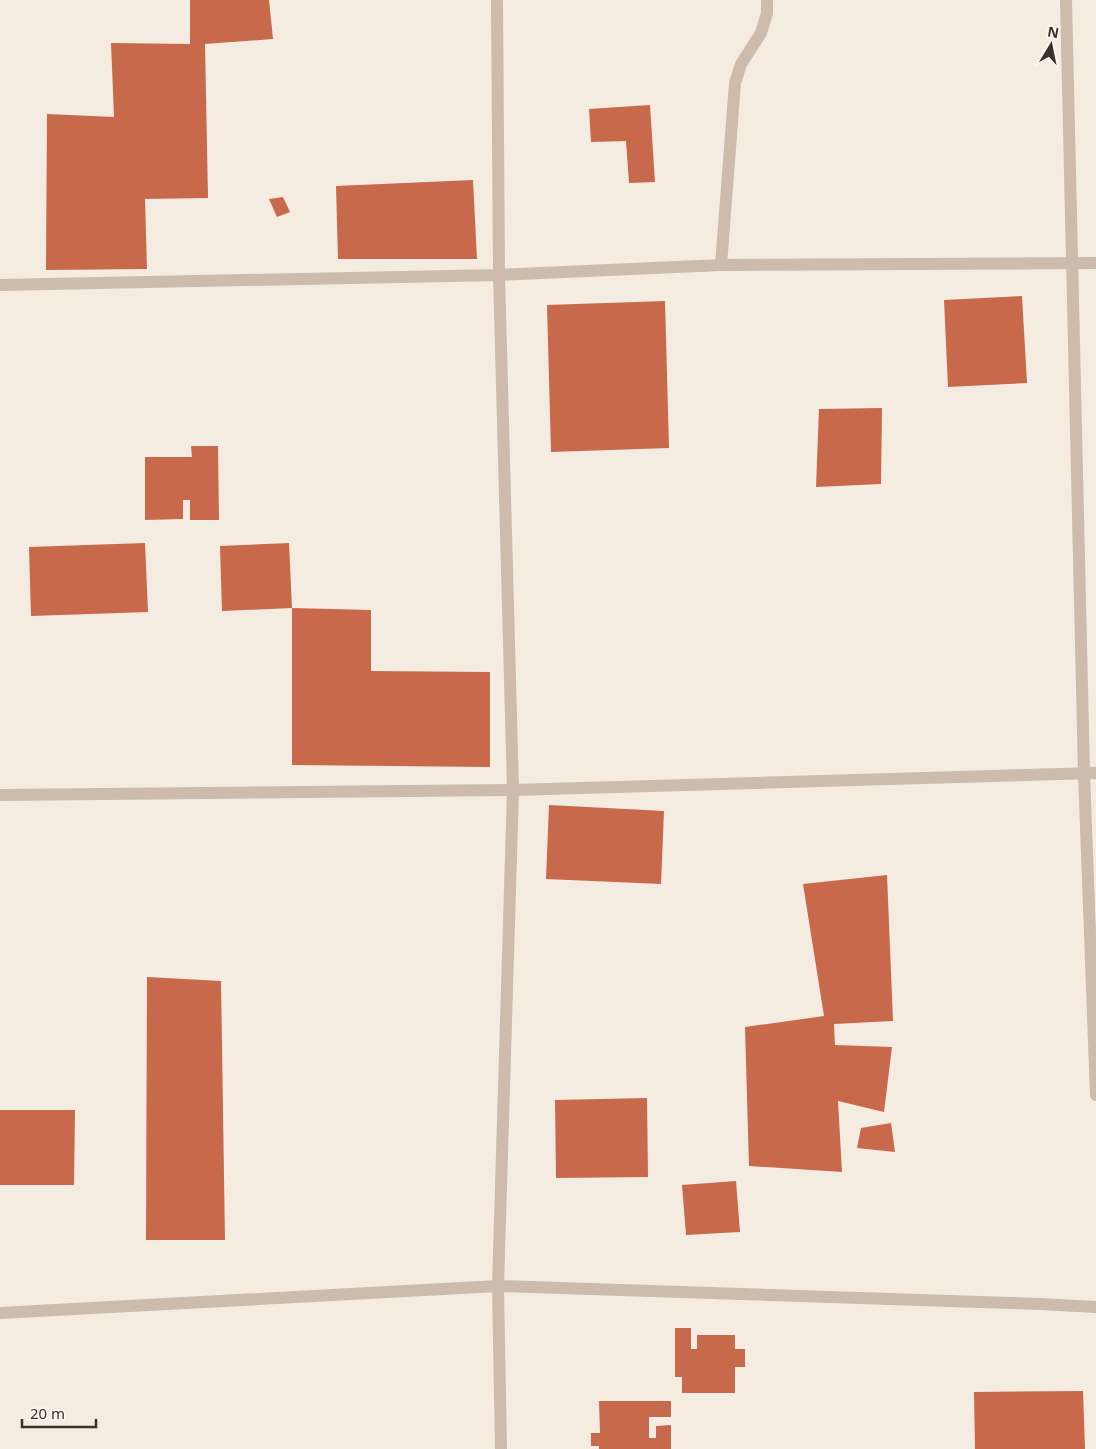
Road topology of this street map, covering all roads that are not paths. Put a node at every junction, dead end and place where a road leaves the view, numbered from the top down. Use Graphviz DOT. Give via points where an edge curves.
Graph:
graph roads {
  1 [pos="497,0"];
  2 [pos="767,0"];
  3 [pos="1066,0"];
  4 [pos="1096,263"];
  5 [pos="1072,264"];
  6 [pos="721,265"];
  7 [pos="498,275"];
  8 [pos="0,285"];
  9 [pos="1090,773"];
  10 [pos="513,790"];
  11 [pos="0,795"];
  12 [pos="1096,1095"];
  13 [pos="498,1286"];
  14 [pos="1096,1307"];
  15 [pos="0,1313"];
  16 [pos="501,1449"];
  1 -- 7 [label="street"];
  2 -- 6 [label="street" via="761,33 741,64 735,83"];
  3 -- 5 [label="street"];
  4 -- 5 [label="street"];
  5 -- 6 [label="street"];
  5 -- 9 [label="street"];
  6 -- 7 [label="street"];
  7 -- 8 [label="street"];
  7 -- 10 [label="street"];
  9 -- 10 [label="street"];
  9 -- 12 [label="street"];
  10 -- 11 [label="street"];
  10 -- 13 [label="street"];
  13 -- 14 [label="street"];
  13 -- 15 [label="street"];
  13 -- 16 [label="street"];
}
